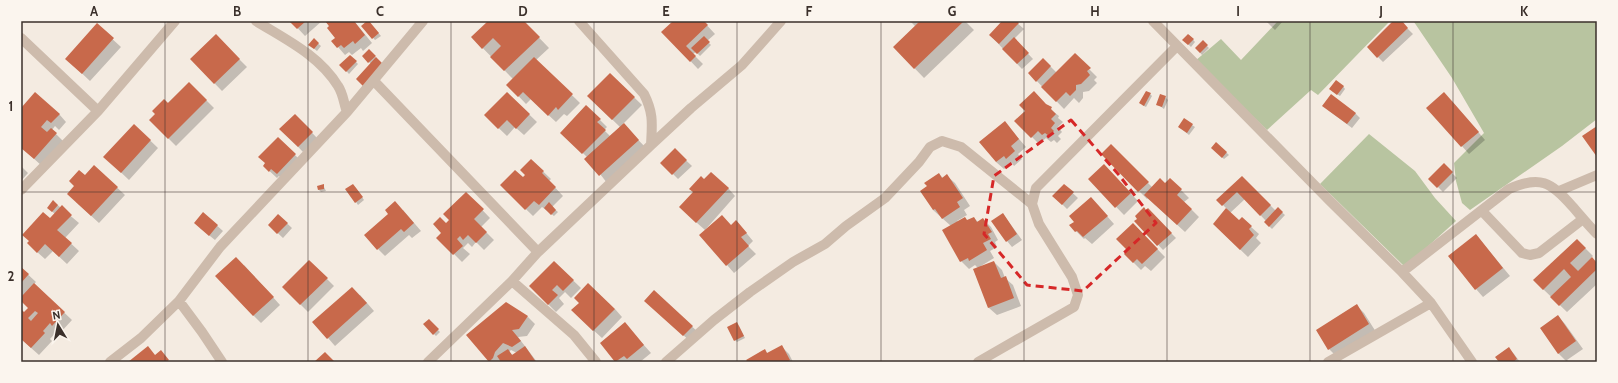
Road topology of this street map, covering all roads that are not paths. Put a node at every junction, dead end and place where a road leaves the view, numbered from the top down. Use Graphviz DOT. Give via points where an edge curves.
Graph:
graph roads {
  1 [pos="175,21"];
  2 [pos="256,21"];
  3 [pos="423,21"];
  4 [pos="579,21"];
  5 [pos="781,21"];
  6 [pos="1153,21"];
  7 [pos="21,38"];
  8 [pos="1177,46"];
  9 [pos="374,81"];
  10 [pos="98,111"];
  11 [pos="347,112"];
  12 [pos="650,145"];
  13 [pos="1597,175"];
  14 [pos="21,190"];
  15 [pos="1558,191"];
  16 [pos="1032,204"];
  17 [pos="1482,210"];
  18 [pos="1583,219"];
  19 [pos="1597,234"];
  20 [pos="538,252"];
  21 [pos="1402,272"];
  22 [pos="512,281"];
  23 [pos="179,301"];
  24 [pos="1431,303"];
  25 [pos="110,362"];
  26 [pos="222,362"];
  27 [pos="428,362"];
  28 [pos="596,362"];
  29 [pos="666,362"];
  30 [pos="978,362"];
  31 [pos="1328,362"];
  32 [pos="1472,362"];
  1 -- 10 [label="street"];
  2 -- 11 [label="street" via="323,66 339,86"];
  3 -- 9 [label="street"];
  4 -- 12 [label="street" via="644,94 651,107"];
  5 -- 12 [label="street" via="742,65"];
  6 -- 8 [label="street"];
  7 -- 10 [label="street"];
  8 -- 16 [label="street" via="1036,188"];
  8 -- 21 [label="street"];
  9 -- 11 [label="street"];
  9 -- 20 [label="street"];
  10 -- 14 [label="street"];
  11 -- 23 [label="street" via="220,247"];
  12 -- 20 [label="street"];
  13 -- 15 [label="street"];
  15 -- 17 [label="street" via="1548,184 1522,183"];
  15 -- 18 [label="street"];
  16 -- 29 [label="street" via="961,147 942,141 930,147 885,198 825,244 793,262 750,292"];
  16 -- 30 [label="street" via="1039,224 1072,277 1078,295 1074,307"];
  17 -- 18 [label="street" via="1522,253 1530,255 1539,253"];
  17 -- 21 [label="street"];
  18 -- 19 [label="street"];
  20 -- 22 [label="street"];
  21 -- 24 [label="street"];
  22 -- 27 [label="street"];
  22 -- 28 [label="street" via="574,335"];
  23 -- 25 [label="street" via="141,338"];
  23 -- 26 [label="street"];
  24 -- 31 [label="street"];
  24 -- 32 [label="street"];
}
